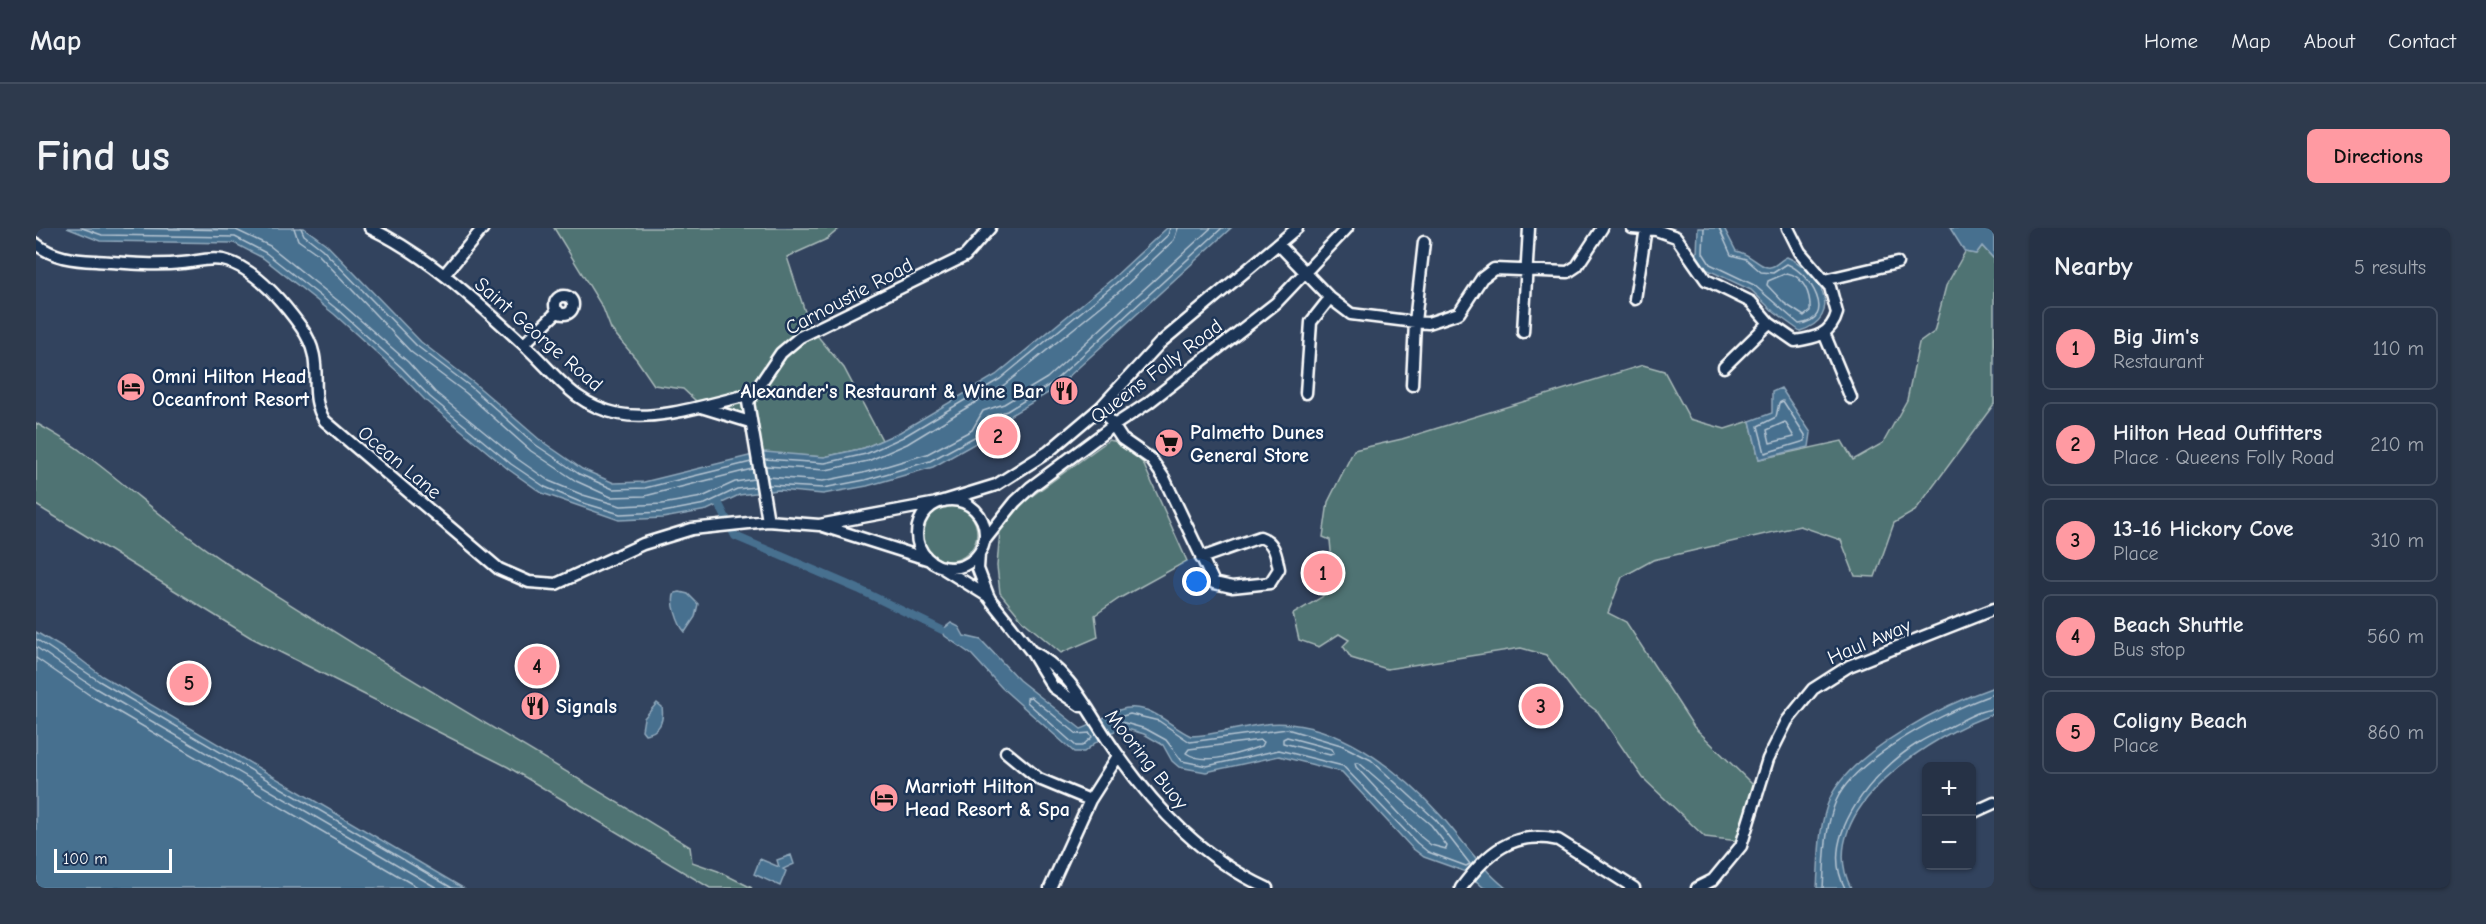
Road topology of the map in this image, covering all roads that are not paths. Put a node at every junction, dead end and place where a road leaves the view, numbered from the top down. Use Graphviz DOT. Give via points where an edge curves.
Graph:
graph roads {
  1 [pos="370,228"];
  2 [pos="483,228"];
  3 [pos="990,228"];
  4 [pos="1297,228"];
  5 [pos="1347,228"];
  6 [pos="1529,228"];
  7 [pos="1602,228"];
  8 [pos="1632,228"];
  9 [pos="1788,228"];
  10 [pos="1645,229"];
  11 [pos="1424,242"];
  12 [pos="36,244"];
  13 [pos="1279,245"];
  14 [pos="1897,263"];
  15 [pos="1525,270"];
  16 [pos="1306,271"];
  17 [pos="444,275"];
  18 [pos="1824,280"];
  19 [pos="1330,298"];
  20 [pos="1635,299"];
  21 [pos="558,311"];
  22 [pos="1415,322"];
  23 [pos="1769,323"];
  24 [pos="1524,332"];
  25 [pos="1824,333"];
  26 [pos="524,344"];
  27 [pos="1724,367"];
  28 [pos="1412,386"];
  29 [pos="1306,393"];
  30 [pos="753,394"];
  31 [pos="1851,398"];
  32 [pos="700,406"];
  33 [pos="1101,407"];
  34 [pos="750,422"];
  35 [pos="1113,426"];
  36 [pos="941,502"];
  37 [pos="768,521"];
  38 [pos="819,525"];
  39 [pos="984,541"];
  40 [pos="979,553"];
  41 [pos="1202,558"];
  42 [pos="927,559"];
  43 [pos="938,566"];
  44 [pos="989,598"];
  45 [pos="1994,609"];
  46 [pos="1031,651"];
  47 [pos="1088,712"];
  48 [pos="1006,752"];
  49 [pos="1118,756"];
  50 [pos="1090,800"];
  51 [pos="1994,803"];
  52 [pos="1976,811"];
  53 [pos="1242,876"];
  54 [pos="1463,884"];
  55 [pos="1050,888"];
  56 [pos="1236,888"];
  57 [pos="1267,888"];
  58 [pos="1634,888"];
  59 [pos="1697,888"];
  1 -- 17 [label="street, Saint George Road"];
  2 -- 17 [label="street"];
  3 -- 30 [label="street, Carnoustie Road" via="965,256 800,338 781,353"];
  4 -- 13 [label="street, Queens Folly Road"];
  5 -- 16 [label="street, Queens Folly Road"];
  6 -- 15 [label="street"];
  7 -- 15 [label="street" via="1577,266 1568,272"];
  8 -- 10 [label="street"];
  9 -- 18 [label="street" via="1800,252"];
  10 -- 20 [label="street"];
  10 -- 23 [label="street" via="1676,237 1706,280 1751,302"];
  11 -- 22 [label="street"];
  12 -- 37 [label="street, Ocean Lane" via="71,260 160,264 223,260 249,273 280,302 311,342 317,364 316,403 325,421 499,569 514,577 556,584 643,544 684,531"];
  13 -- 16 [label="street"];
  13 -- 33 [label="street, Queens Folly Road" via="1160,343"];
  14 -- 18 [label="street"];
  15 -- 22 [label="street" via="1499,268 1488,272 1459,313 1428,323"];
  15 -- 24 [label="street"];
  16 -- 19 [label="street"];
  16 -- 35 [label="street, Queens Folly Road" via="1276,303"];
  17 -- 26 [label="street, Saint George Road"];
  18 -- 25 [label="street" via="1830,287 1837,313"];
  19 -- 22 [label="street" via="1360,317"];
  19 -- 29 [label="street" via="1311,322"];
  21 -- 26 [label="street"];
  22 -- 28 [label="street"];
  23 -- 25 [label="street" via="1795,341"];
  23 -- 27 [label="street"];
  25 -- 31 [label="street"];
  26 -- 32 [label="street, Saint George Road" via="588,405 621,414 668,414"];
  30 -- 32 [label="street, Saint George Road"];
  30 -- 34 [label="street, Carnoustie Road" via="748,402"];
  32 -- 34 [label="street"];
  33 -- 35 [label="street"];
  33 -- 36 [label="street, Queens Folly Road" via="1013,476"];
  34 -- 37 [label="street, Carnoustie Road"];
  35 -- 39 [label="street, Queens Folly Road" via="1022,495"];
  35 -- 41 [label="street" via="1122,439 1151,459"];
  36 -- 38 [label="street, Ocean Lane"];
  36 -- 39 [label="street" via="957,501 974,510 982,521"];
  36 -- 42 [label="street" via="924,513 917,528 918,545"];
  37 -- 38 [label="street, Ocean Lane"];
  38 -- 42 [label="street, Ocean Lane"];
  39 -- 40 [label="street"];
  40 -- 43 [label="street" via="963,566"];
  40 -- 44 [label="street, Mooring Buoy" via="978,569"];
  41 -- 41 [label="street" via="1214,583 1232,587 1270,583 1279,569 1274,547 1260,537"];
  42 -- 43 [label="street"];
  43 -- 44 [label="street, Mooring Buoy"];
  44 -- 46 [label="street, Mooring Buoy"];
  45 -- 59 [label="street, Haul Away" via="1849,666 1813,689 1787,721 1768,759 1741,846 1713,880"];
  46 -- 47 [label="street, Mooring Buoy" via="1053,687"];
  46 -- 47 [label="street, Mooring Buoy" via="1059,668"];
  47 -- 49 [label="street, Mooring Buoy"];
  48 -- 50 [label="street" via="1039,779"];
  49 -- 50 [label="street"];
  49 -- 53 [label="street, Mooring Buoy" via="1156,805 1189,838"];
  50 -- 55 [label="street"];
  51 -- 52 [label="street"];
  53 -- 56 [label="street"];
  53 -- 57 [label="street, Mooring Buoy"];
  54 -- 58 [label="street" via="1483,860 1511,841 1544,836 1558,840"];
}
